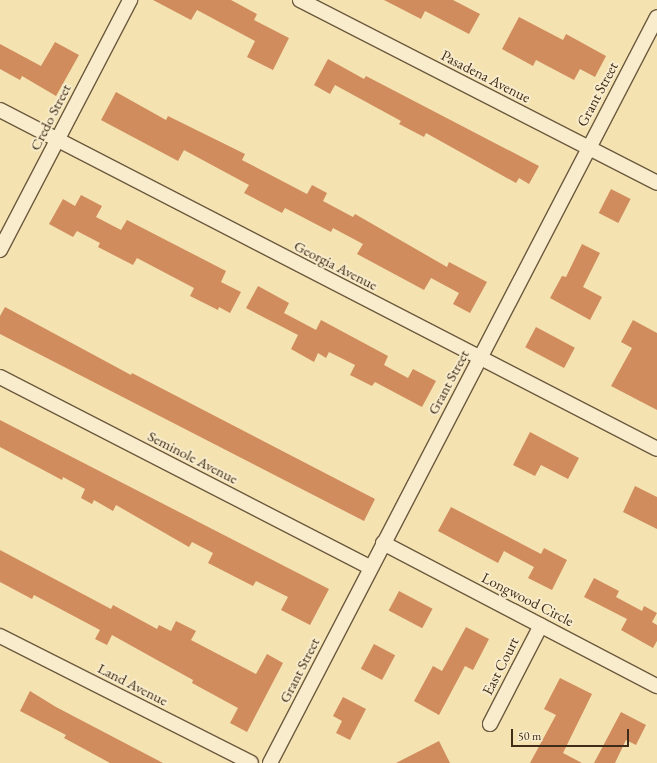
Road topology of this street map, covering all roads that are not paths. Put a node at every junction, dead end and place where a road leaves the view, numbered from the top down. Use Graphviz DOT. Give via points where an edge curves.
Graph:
graph roads {
  1 [pos="130,0"];
  2 [pos="300,0"];
  3 [pos="657,17"];
  4 [pos="0,110"];
  5 [pos="58,140"];
  6 [pos="588,148"];
  7 [pos="657,183"];
  8 [pos="0,250"];
  9 [pos="480,359"];
  10 [pos="0,377"];
  11 [pos="657,449"];
  12 [pos="383,543"];
  13 [pos="370,567"];
  14 [pos="541,625"];
  15 [pos="0,636"];
  16 [pos="657,686"];
  17 [pos="490,724"];
  18 [pos="251,763"];
  19 [pos="270,763"];
  1 -- 5 [label="street, Credo Street"];
  2 -- 6 [label="street, Pasadena Avenue"];
  3 -- 6 [label="street, Grant Street"];
  4 -- 5 [label="street, Georgia Avenue"];
  5 -- 8 [label="street, Credo Street"];
  5 -- 9 [label="street, Georgia Avenue"];
  6 -- 7 [label="street, Pasadena Avenue"];
  6 -- 9 [label="street, Grant Street"];
  9 -- 11 [label="street, Georgia Avenue"];
  9 -- 12 [label="street, Grant Street"];
  10 -- 13 [label="street, Seminole Avenue"];
  12 -- 13 [label="street, Grant Street"];
  12 -- 14 [label="street, Longwood Circle"];
  13 -- 19 [label="street, Grant Street"];
  14 -- 16 [label="street, Longwood Circle"];
  14 -- 17 [label="street, East Court"];
  15 -- 18 [label="street, Land Avenue"];
}
